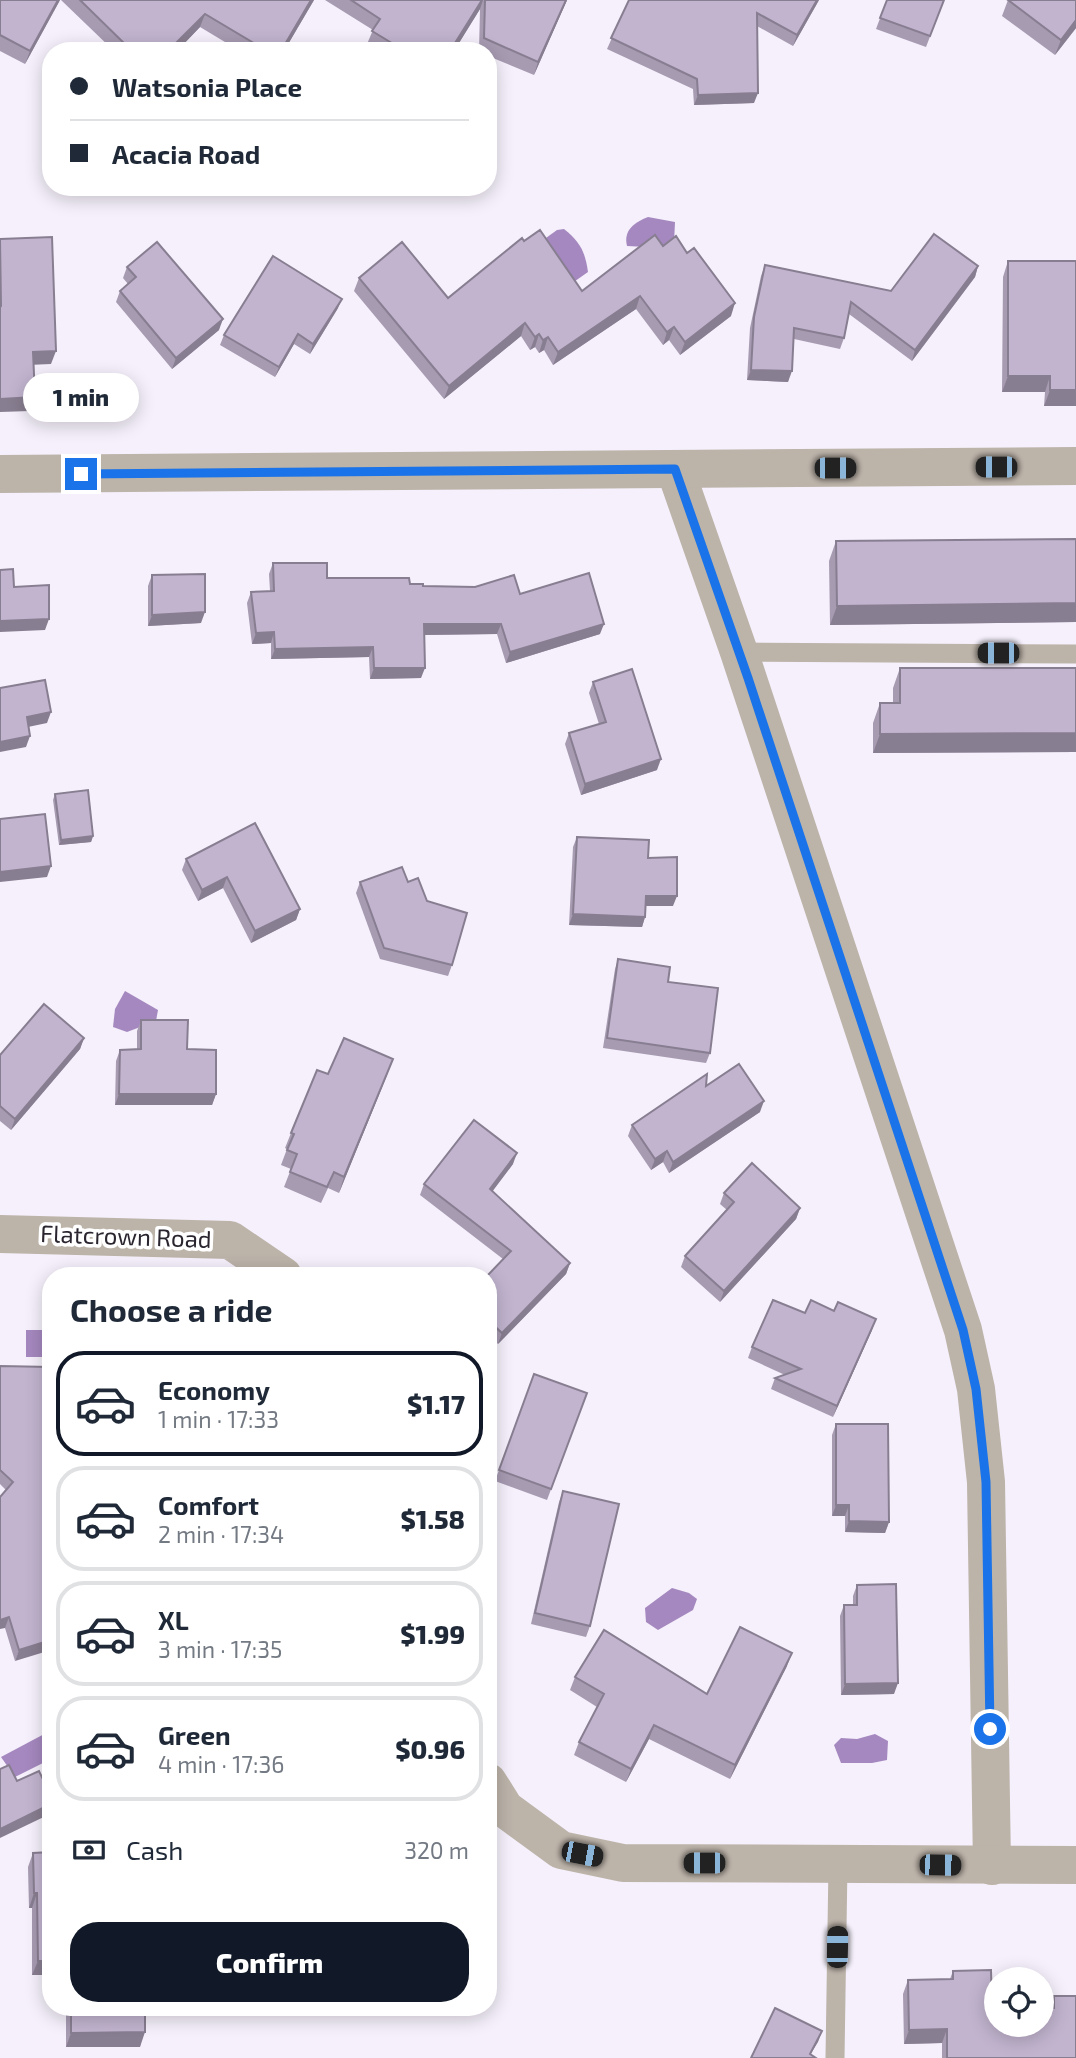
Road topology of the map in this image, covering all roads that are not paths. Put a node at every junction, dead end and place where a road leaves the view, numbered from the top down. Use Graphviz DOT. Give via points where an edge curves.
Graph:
graph roads {
  1 [pos="1076,466"];
  2 [pos="675,469"];
  3 [pos="0,474"];
  4 [pos="739,652"];
  5 [pos="1076,654"];
  6 [pos="0,1234"];
  7 [pos="270,1267"];
  8 [pos="497,1796"];
  9 [pos="838,1864"];
  10 [pos="1076,1865"];
  11 [pos="992,1866"];
  12 [pos="835,2058"];
  1 -- 2 [label="street"];
  2 -- 3 [label="street"];
  2 -- 4 [label="street"];
  4 -- 5 [label="lane"];
  4 -- 11 [label="street" via="963,1330 976,1389 986,1482"];
  6 -- 7 [label="street, Flatcrown Road" via="229,1240"];
  8 -- 9 [label="street" via="505,1809 561,1850 623,1863"];
  9 -- 11 [label="street"];
  9 -- 12 [label="lane"];
  10 -- 11 [label="street"];
}
